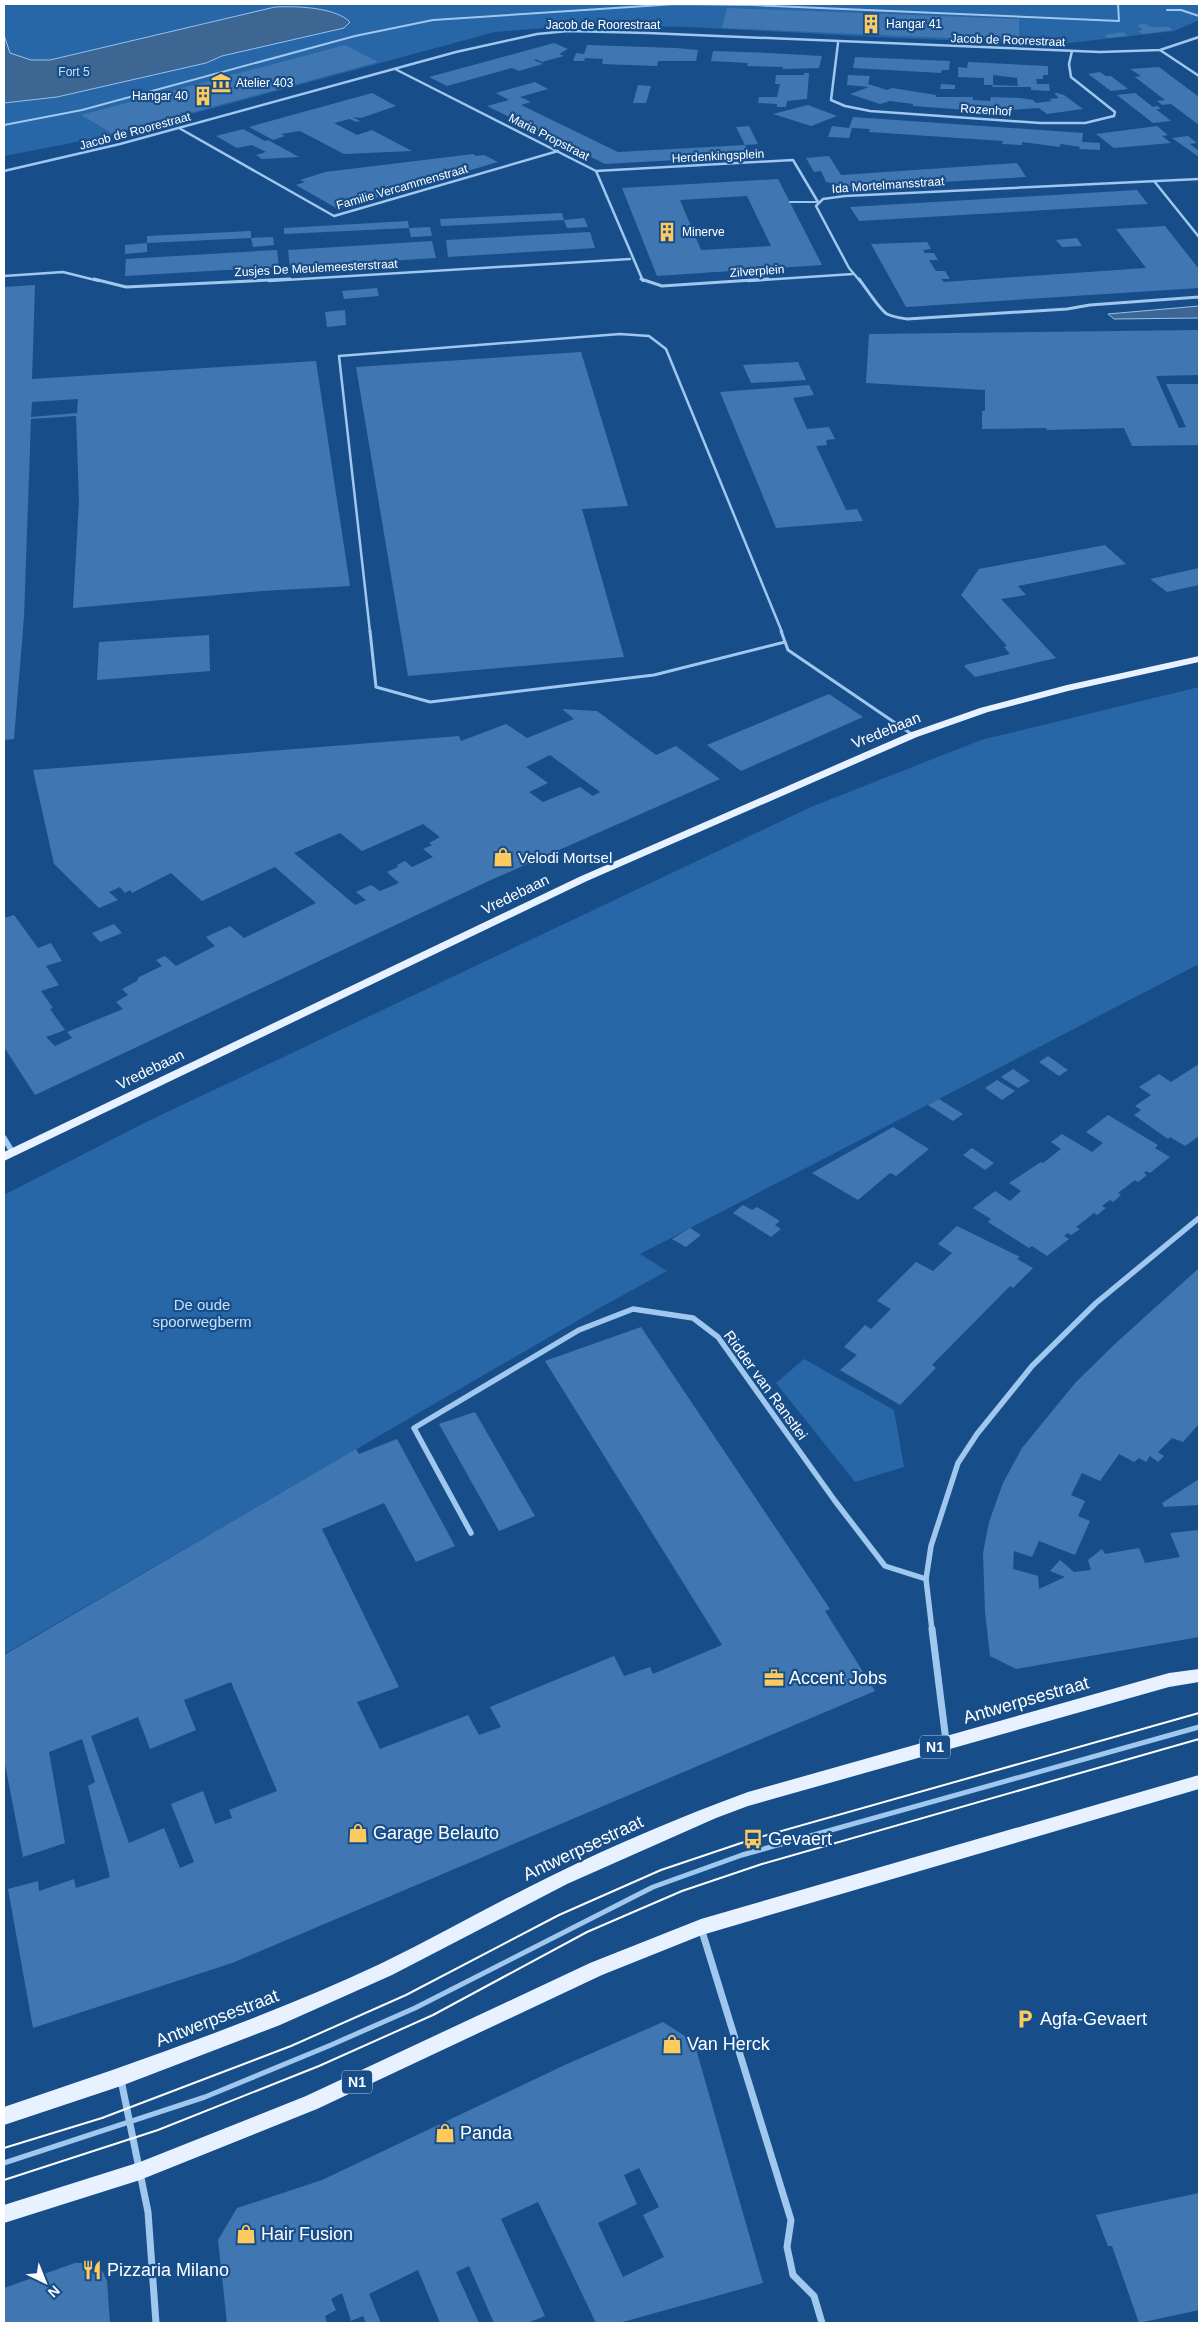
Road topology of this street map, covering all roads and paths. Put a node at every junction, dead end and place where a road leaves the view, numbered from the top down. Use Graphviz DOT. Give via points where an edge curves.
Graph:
graph roads {
  1 [pos="1118,4"];
  2 [pos="1167,10"];
  3 [pos="1199,16"];
  4 [pos="1199,37"];
  5 [pos="838,42"];
  6 [pos="1160,50"];
  7 [pos="1072,51"];
  8 [pos="395,69"];
  9 [pos="1199,76"];
  10 [pos="4,124"];
  11 [pos="180,128"];
  12 [pos="559,150"];
  13 [pos="4,171"];
  14 [pos="596,171"];
  15 [pos="1199,179"];
  16 [pos="1154,181"];
  17 [pos="790,202"];
  18 [pos="818,202"];
  19 [pos="1199,237"];
  20 [pos="630,259"];
  21 [pos="853,274"];
  22 [pos="4,276"];
  23 [pos="662,286"];
  24 [pos="1199,298"];
  25 [pos="785,642"];
  26 [pos="1199,659"];
  27 [pos="913,735"];
  28 [pos="4,1138"];
  29 [pos="8,1155"];
  30 [pos="1199,1218"];
  31 [pos="471,1533"];
  32 [pos="926,1579"];
  33 [pos="1199,1675"];
  34 [pos="1199,1727"];
  35 [pos="946,1743"];
  36 [pos="1199,1782"];
  37 [pos="701,1927"];
  38 [pos="121,2077"];
  39 [pos="4,2116"];
  40 [pos="130,2123"];
  41 [pos="4,2163"];
  42 [pos="140,2171"];
  43 [pos="4,2214"];
  44 [pos="156,2323"];
  45 [pos="822,2323"];
  1 -- 10 [label="lane" via="1119,21 676,4 474,20 434,20 355,36 73,112"];
  2 -- 3 [label="lane" via="1181,10"];
  4 -- 6 [label="street, Jacob de Roorestraat"];
  5 -- 7 [label="street, Jacob de Roorestraat"];
  5 -- 7 [label="street, Rozenhof" via="831,100 844,106 870,111 1040,123 1085,122 1114,116 1110,106 1071,77"];
  5 -- 8 [label="street, Jacob de Roorestraat" via="568,31 509,38"];
  6 -- 7 [label="street, Jacob de Roorestraat"];
  6 -- 9 [label="street"];
  8 -- 11 [label="street, Jacob de Roorestraat"];
  8 -- 12 [label="street, Maria Propstraat"];
  11 -- 12 [label="street, Familie Vercammenstraat" via="334,216"];
  11 -- 13 [label="street, Jacob de Roorestraat"];
  12 -- 14 [label="street, Maria Propstraat"];
  14 -- 18 [label="street, Herdenkingsplein" via="792,160"];
  14 -- 20 [label="street, Maria Propstraat"];
  15 -- 16 [label="street, Ida Mortelmansstraat"];
  16 -- 18 [label="street, Ida Mortelmansstraat" via="845,196"];
  16 -- 19 [label="street"];
  17 -- 18 [label="lane"];
  18 -- 21 [label="street, Ida Mortelmansstraat" via="816,206"];
  20 -- 22 [label="street, Zusjes De Meulemeesterstraat" via="126,287 63,272"];
  20 -- 23 [label="street, Maria Propstraat" via="641,280"];
  21 -- 23 [label="street, Zilverplein"];
  21 -- 24 [label="street, Ida Mortelmansstraat" via="874,297 880,309 888,315 907,319 1067,310 1090,305"];
  25 -- 25 [label="lane" via="772,602 666,350 649,336 620,334 339,356 376,687 430,702 654,675"];
  25 -- 27 [label="lane" via="788,650"];
  26 -- 27 [label="main road, Vredebaan" via="993,707"];
  27 -- 29 [label="main road, Vredebaan" via="583,879"];
  28 -- 29 [label="street"];
  30 -- 32 [label="street" via="1096,1303 1032,1366 977,1434 958,1463 931,1546"];
  31 -- 32 [label="street, Ridder van Ranstlei" via="414,1428 579,1330 633,1309 693,1318 718,1337 835,1502 885,1566"];
  32 -- 35 [label="street"];
  33 -- 35 [label="main road, Antwerpsestraat / N1" via="1169,1680"];
  34 -- 40 [label="lane" via="742,1855 653,1887 414,2008 204,2097"];
  35 -- 38 [label="main road, Antwerpsestraat / N1" via="748,1799 673,1828 561,1879 386,1969 274,2019"];
  36 -- 37 [label="main road, N1"];
  37 -- 42 [label="main road, N1" via="596,1969 312,2103"];
  37 -- 45 [label="street" via="791,2220 787,2247 793,2275 814,2296"];
  38 -- 39 [label="main road, Antwerpsestraat / N1"];
  38 -- 40 [label="street"];
  40 -- 41 [label="lane"];
  40 -- 42 [label="street"];
  42 -- 43 [label="main road, N1"];
  42 -- 44 [label="street" via="148,2212"];
}
